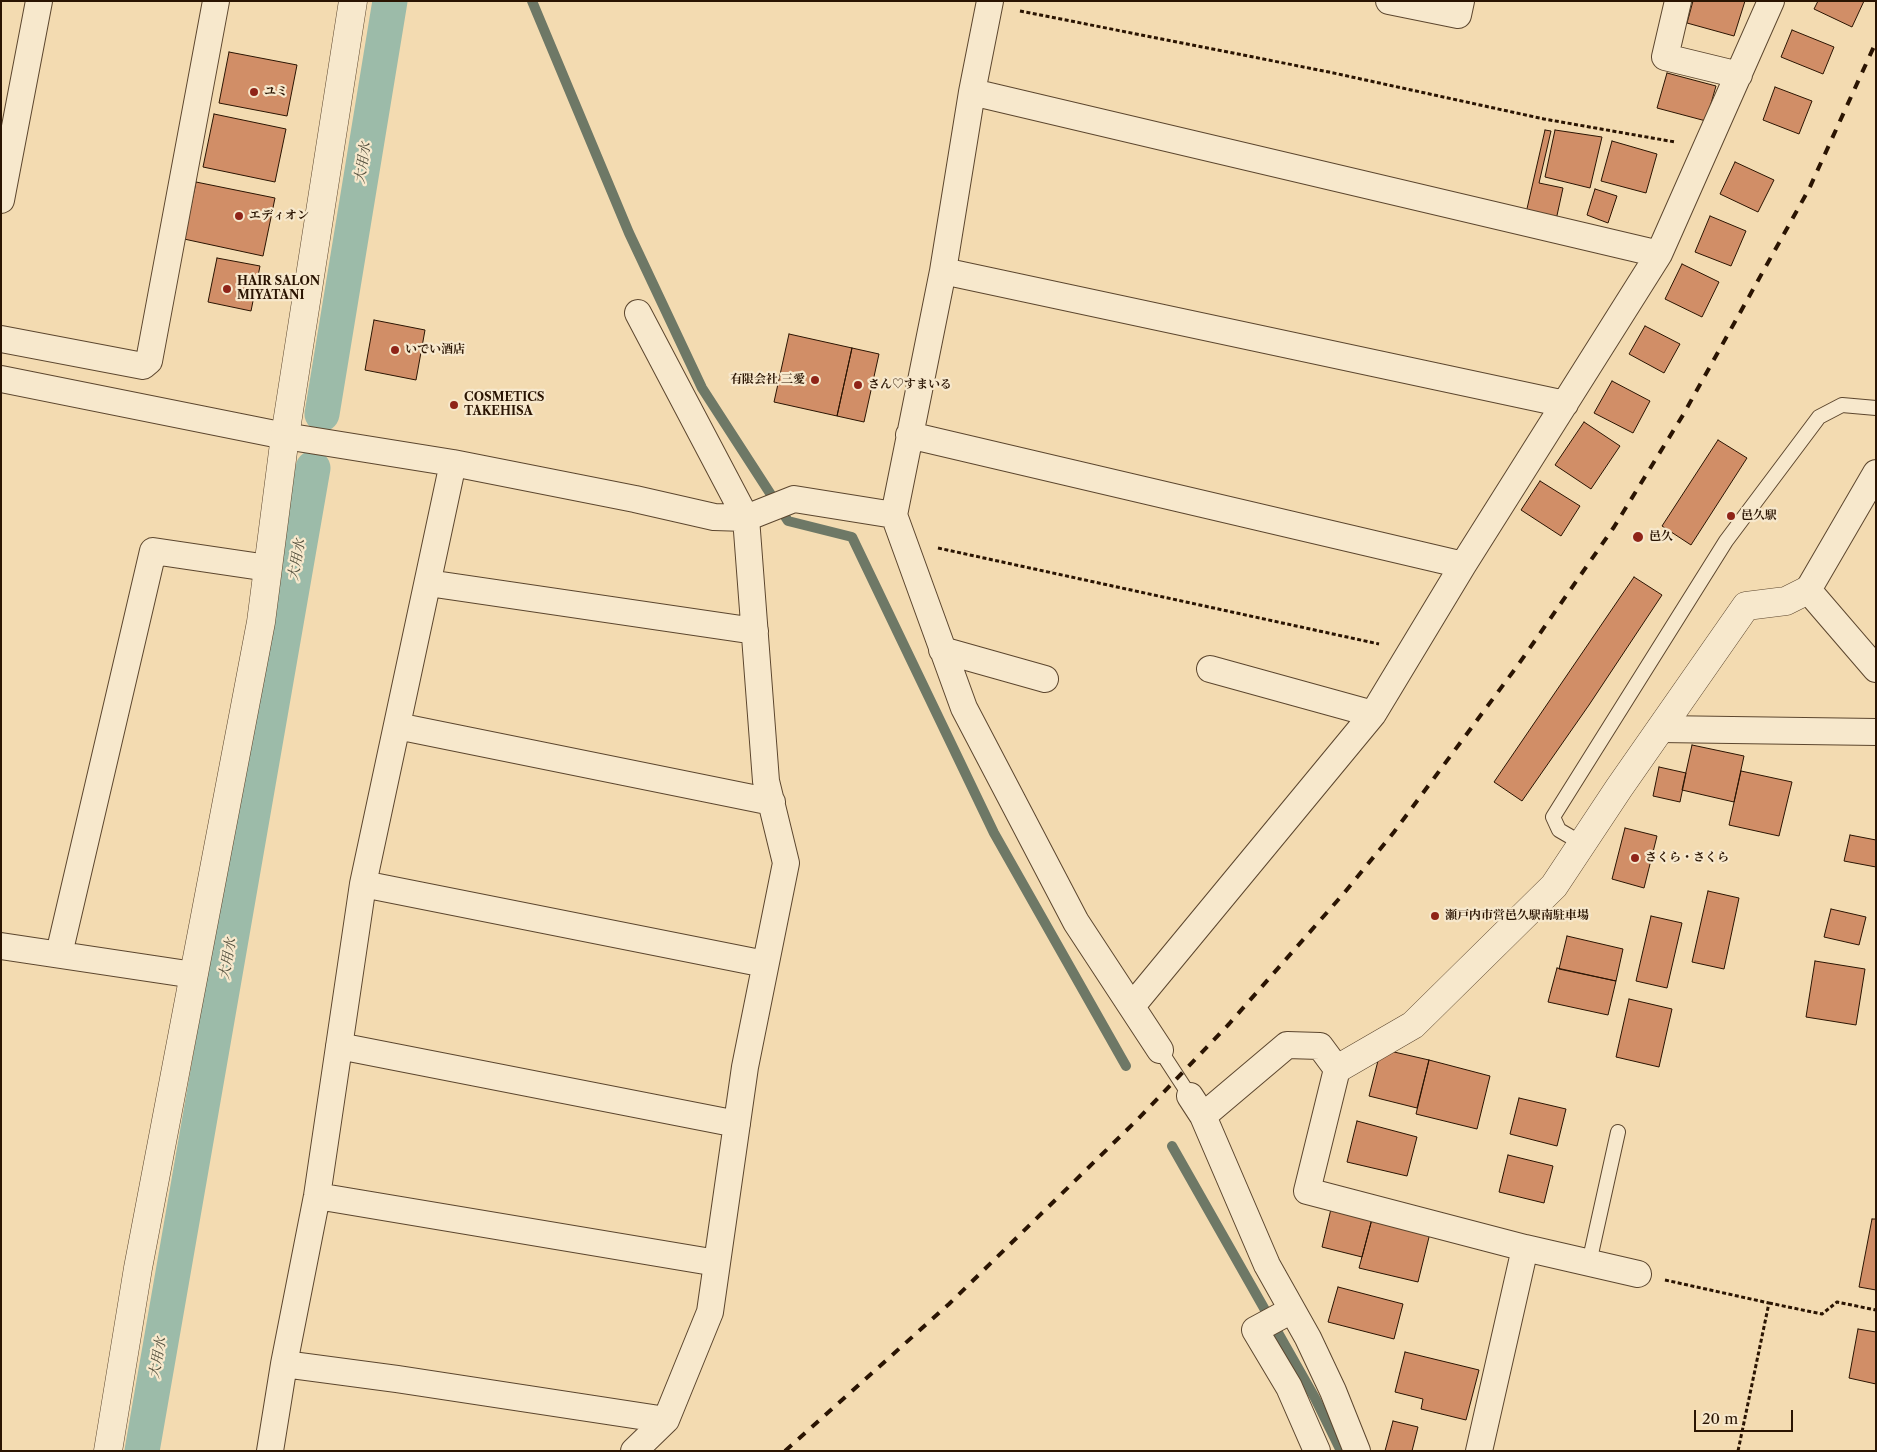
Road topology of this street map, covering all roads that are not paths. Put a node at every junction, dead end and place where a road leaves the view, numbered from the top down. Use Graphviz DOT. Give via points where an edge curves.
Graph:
graph roads {
  1 [pos="39,1"];
  2 [pos="216,1"];
  3 [pos="353,1"];
  4 [pos="1389,1"];
  5 [pos="1462,1"];
  6 [pos="1678,1"];
  7 [pos="1771,1"];
  8 [pos="990,3"];
  9 [pos="1740,75"];
  10 [pos="972,92"];
  11 [pos="1,200"];
  12 [pos="1659,254"];
  13 [pos="943,271"];
  14 [pos="638,313"];
  15 [pos="1,339"];
  16 [pos="1,379"];
  17 [pos="1565,404"];
  18 [pos="1876,408"];
  19 [pos="909,435"];
  20 [pos="285,436"];
  21 [pos="453,463"];
  22 [pos="1876,473"];
  23 [pos="894,515"];
  24 [pos="746,518"];
  25 [pos="1463,565"];
  26 [pos="268,568"];
  27 [pos="428,583"];
  28 [pos="1808,590"];
  29 [pos="755,630"];
  30 [pos="942,650"];
  31 [pos="1210,669"];
  32 [pos="1876,669"];
  33 [pos="1045,679"];
  34 [pos="1373,714"];
  35 [pos="397,726"];
  36 [pos="1660,729"];
  37 [pos="1876,732"];
  38 [pos="772,802"];
  39 [pos="1582,844"];
  40 [pos="363,884"];
  41 [pos="1,946"];
  42 [pos="58,954"];
  43 [pos="765,964"];
  44 [pos="194,975"];
  45 [pos="1132,1006"];
  46 [pos="339,1046"];
  47 [pos="1160,1050"];
  48 [pos="1337,1069"];
  49 [pos="1196,1106"];
  50 [pos="737,1124"];
  51 [pos="1618,1132"];
  52 [pos="317,1196"];
  53 [pos="1525,1248"];
  54 [pos="717,1263"];
  55 [pos="1589,1263"];
  56 [pos="1638,1274"];
  57 [pos="1280,1316"];
  58 [pos="284,1364"];
  59 [pos="666,1420"];
  60 [pos="108,1451"];
  61 [pos="270,1451"];
  62 [pos="634,1451"];
  63 [pos="1317,1451"];
  64 [pos="1358,1451"];
  65 [pos="1479,1451"];
  1 -- 11 [label="street"];
  2 -- 15 [label="street" via="149,361 143,366"];
  3 -- 20 [label="street"];
  4 -- 5 [label="street" via="1458,15"];
  6 -- 9 [label="street" via="1665,57"];
  7 -- 9 [label="street"];
  8 -- 10 [label="street"];
  9 -- 12 [label="street"];
  10 -- 12 [label="street"];
  10 -- 13 [label="street"];
  12 -- 17 [label="street"];
  13 -- 17 [label="street"];
  13 -- 19 [label="street"];
  14 -- 24 [label="street"];
  16 -- 20 [label="street"];
  17 -- 25 [label="street"];
  18 -- 39 [label="lane" via="1842,405 1819,417 1726,541 1553,817 1559,830"];
  19 -- 23 [label="street"];
  19 -- 25 [label="street"];
  20 -- 21 [label="street"];
  20 -- 26 [label="street"];
  21 -- 24 [label="street" via="714,517"];
  21 -- 27 [label="street"];
  22 -- 28 [label="street"];
  23 -- 24 [label="street" via="794,499"];
  23 -- 30 [label="street"];
  24 -- 29 [label="street"];
  25 -- 34 [label="street"];
  26 -- 42 [label="street" via="153,551"];
  26 -- 44 [label="street" via="261,622"];
  27 -- 29 [label="street"];
  27 -- 35 [label="street"];
  28 -- 32 [label="street"];
  28 -- 36 [label="street" via="1786,601 1746,606"];
  29 -- 38 [label="street" via="766,781"];
  30 -- 33 [label="street"];
  30 -- 45 [label="street" via="964,708 1076,922"];
  31 -- 34 [label="street"];
  34 -- 45 [label="street"];
  35 -- 38 [label="street"];
  35 -- 40 [label="street"];
  36 -- 37 [label="street"];
  36 -- 39 [label="street"];
  38 -- 43 [label="street" via="786,863"];
  39 -- 48 [label="street" via="1554,886 1413,1025"];
  40 -- 43 [label="street"];
  40 -- 46 [label="street"];
  41 -- 42 [label="street"];
  42 -- 44 [label="street"];
  43 -- 50 [label="street" via="744,1066"];
  44 -- 60 [label="street" via="138,1268"];
  45 -- 47 [label="street"];
  46 -- 50 [label="street"];
  46 -- 52 [label="street"];
  47 -- 49 [label="lane"];
  48 -- 49 [label="street" via="1320,1046 1287,1045"];
  48 -- 53 [label="street" via="1307,1191"];
  49 -- 57 [label="street" via="1267,1265"];
  50 -- 54 [label="street"];
  51 -- 55 [label="lane"];
  52 -- 54 [label="street"];
  52 -- 58 [label="street"];
  53 -- 55 [label="street"];
  53 -- 65 [label="street"];
  54 -- 59 [label="street" via="710,1312"];
  55 -- 56 [label="street"];
  57 -- 63 [label="street" via="1255,1330 1288,1387"];
  57 -- 64 [label="street" via="1333,1391"];
  58 -- 59 [label="street"];
  58 -- 61 [label="street"];
  59 -- 62 [label="street"];
}
